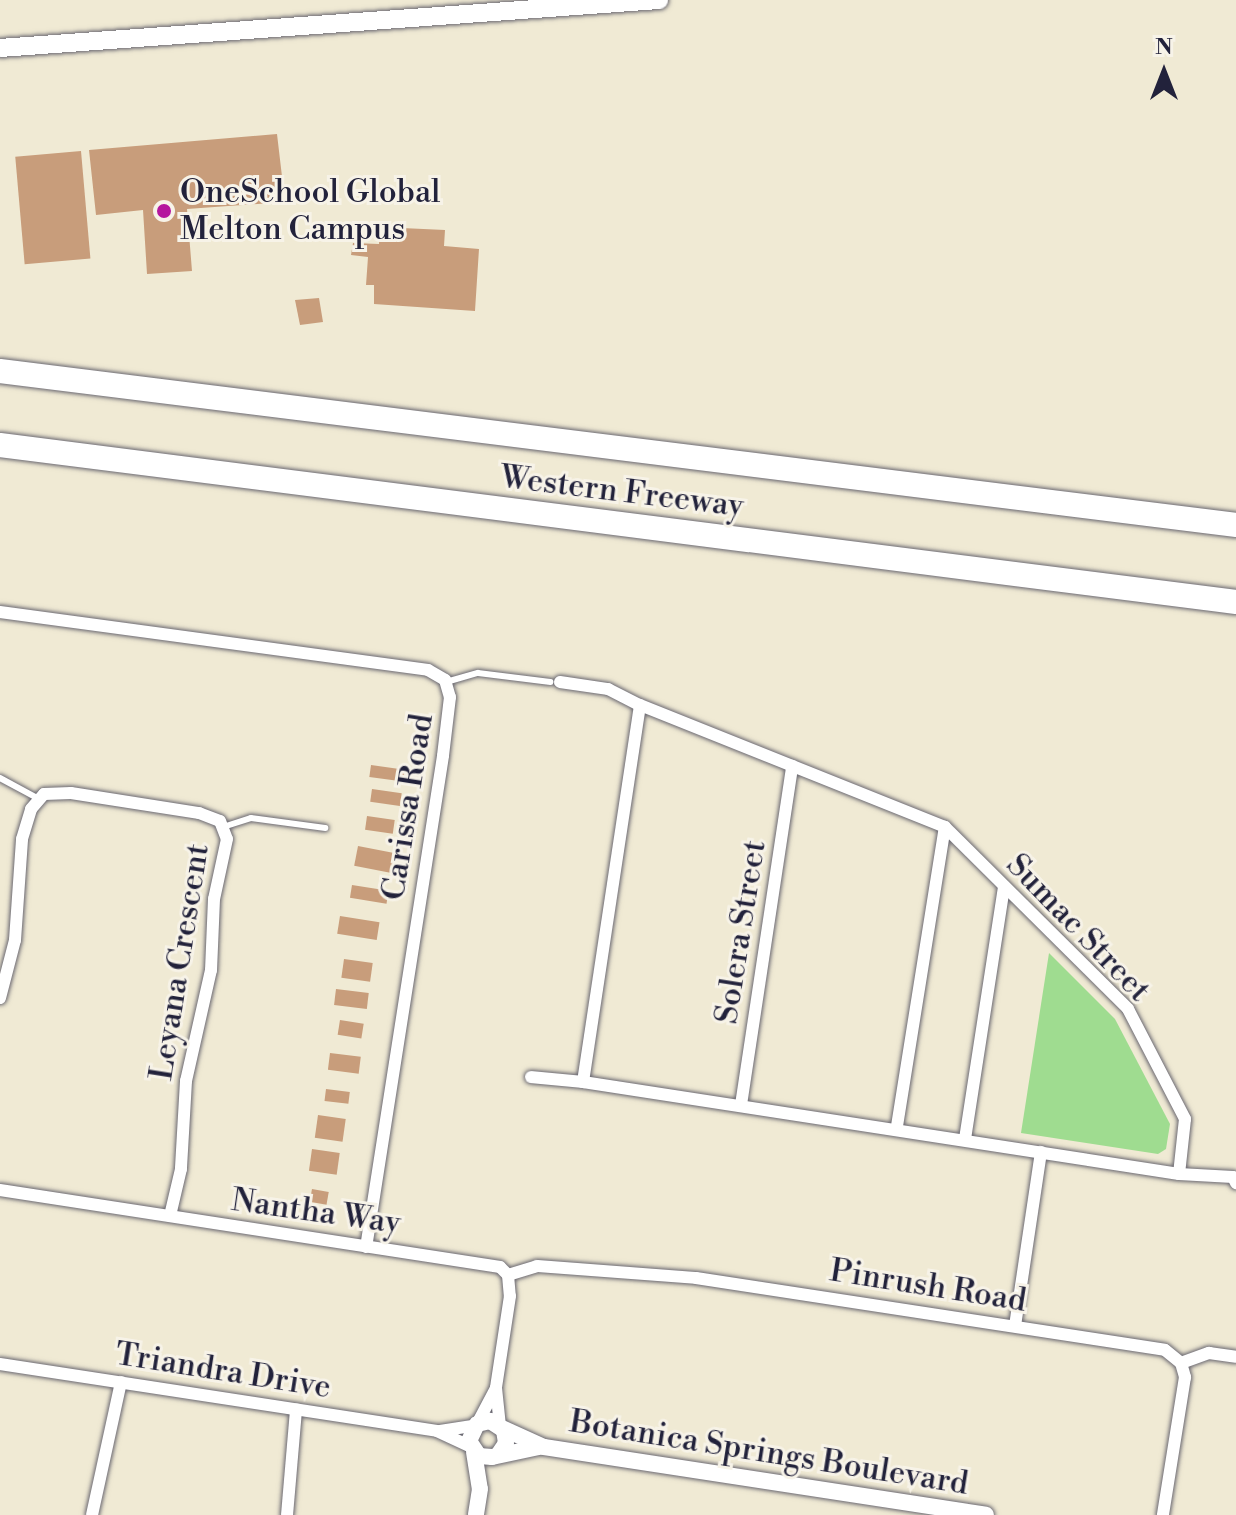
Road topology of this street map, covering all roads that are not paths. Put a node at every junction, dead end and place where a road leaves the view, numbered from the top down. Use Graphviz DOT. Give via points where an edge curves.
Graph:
graph roads {
  1 [pos="659,0"];
  2 [pos="560,4"];
  3 [pos="0,48"];
  4 [pos="0,371"];
  5 [pos="0,445"];
  6 [pos="1236,525"];
  7 [pos="1236,602"];
  8 [pos="0,612"];
  9 [pos="446,682"];
  10 [pos="555,682"];
  11 [pos="640,705"];
  12 [pos="792,766"];
  13 [pos="0,778"];
  14 [pos="39,799"];
  15 [pos="223,827"];
  16 [pos="945,827"];
  17 [pos="325,828"];
  18 [pos="1004,888"];
  19 [pos="0,998"];
  20 [pos="531,1077"];
  21 [pos="583,1082"];
  22 [pos="741,1105"];
  23 [pos="897,1126"];
  24 [pos="965,1139"];
  25 [pos="1041,1152"];
  26 [pos="1179,1174"];
  27 [pos="1236,1183"];
  28 [pos="0,1190"];
  29 [pos="170,1216"];
  30 [pos="366,1247"];
  31 [pos="508,1275"];
  32 [pos="1015,1326"];
  33 [pos="1236,1357"];
  34 [pos="1181,1363"];
  35 [pos="0,1364"];
  36 [pos="121,1382"];
  37 [pos="496,1388"];
  38 [pos="296,1409"];
  39 [pos="476,1424"];
  40 [pos="501,1426"];
  41 [pos="437,1431"];
  42 [pos="544,1447"];
  43 [pos="472,1450"];
  44 [pos="497,1455"];
  45 [pos="480,1489"];
  46 [pos="92,1515"];
  47 [pos="287,1515"];
  48 [pos="476,1515"];
  49 [pos="986,1515"];
  50 [pos="1163,1515"];
  1 -- 2 [label="main road"];
  2 -- 3 [label="main road"];
  4 -- 6 [label="highway, Western Freeway"];
  5 -- 7 [label="highway, Western Freeway"];
  8 -- 9 [label="street, Carissa Road" via="428,670"];
  9 -- 10 [label="lane" via="478,673"];
  9 -- 30 [label="street, Carissa Road" via="450,697 443,756"];
  10 -- 11 [label="street, Sumac Street" via="608,689"];
  11 -- 12 [label="street, Sumac Street"];
  11 -- 21 [label="street"];
  12 -- 16 [label="street, Sumac Street"];
  12 -- 22 [label="street, Solera Street"];
  13 -- 14 [label="lane"];
  14 -- 15 [label="street, Leyana Crescent" via="49,793 71,793 199,813"];
  14 -- 19 [label="street" via="20,851 15,940"];
  15 -- 17 [label="lane" via="251,818"];
  15 -- 29 [label="street, Leyana Crescent" via="227,839 214,899 210,981 189,1059 181,1169"];
  16 -- 18 [label="street, Sumac Street"];
  16 -- 23 [label="street"];
  18 -- 24 [label="street"];
  18 -- 26 [label="street, Sumac Street" via="1128,1009 1185,1119"];
  20 -- 21 [label="street"];
  21 -- 22 [label="street"];
  22 -- 23 [label="street"];
  23 -- 24 [label="street"];
  24 -- 25 [label="street"];
  25 -- 26 [label="street"];
  25 -- 32 [label="street"];
  26 -- 27 [label="street" via="1233,1177"];
  28 -- 29 [label="street, Nantha Way"];
  29 -- 30 [label="street, Nantha Way"];
  30 -- 31 [label="street, Nantha Way" via="491,1263"];
  31 -- 32 [label="street, Pinrush Road" via="537,1266 645,1272"];
  31 -- 37 [label="street" via="510,1296"];
  32 -- 34 [label="street, Pinrush Road" via="1165,1350"];
  33 -- 34 [label="street" via="1209,1353"];
  34 -- 50 [label="street" via="1185,1377"];
  35 -- 36 [label="street, Triandra Drive"];
  36 -- 38 [label="street, Triandra Drive"];
  36 -- 46 [label="street"];
  37 -- 39 [label="street"];
  37 -- 40 [label="street"];
  38 -- 41 [label="street, Triandra Drive"];
  38 -- 47 [label="street"];
  39 -- 40 [label="street"];
  39 -- 41 [label="street, Triandra Drive"];
  39 -- 43 [label="street" via="469,1435"];
  40 -- 42 [label="street, Botanica Springs Boulevard"];
  40 -- 44 [label="street" via="506,1443"];
  41 -- 43 [label="street, Triandra Drive"];
  42 -- 44 [label="street, Botanica Springs Boulevard"];
  42 -- 49 [label="street, Botanica Springs Boulevard"];
  43 -- 44 [label="street"];
  43 -- 45 [label="street"];
  44 -- 45 [label="street"];
  45 -- 48 [label="street"];
}
